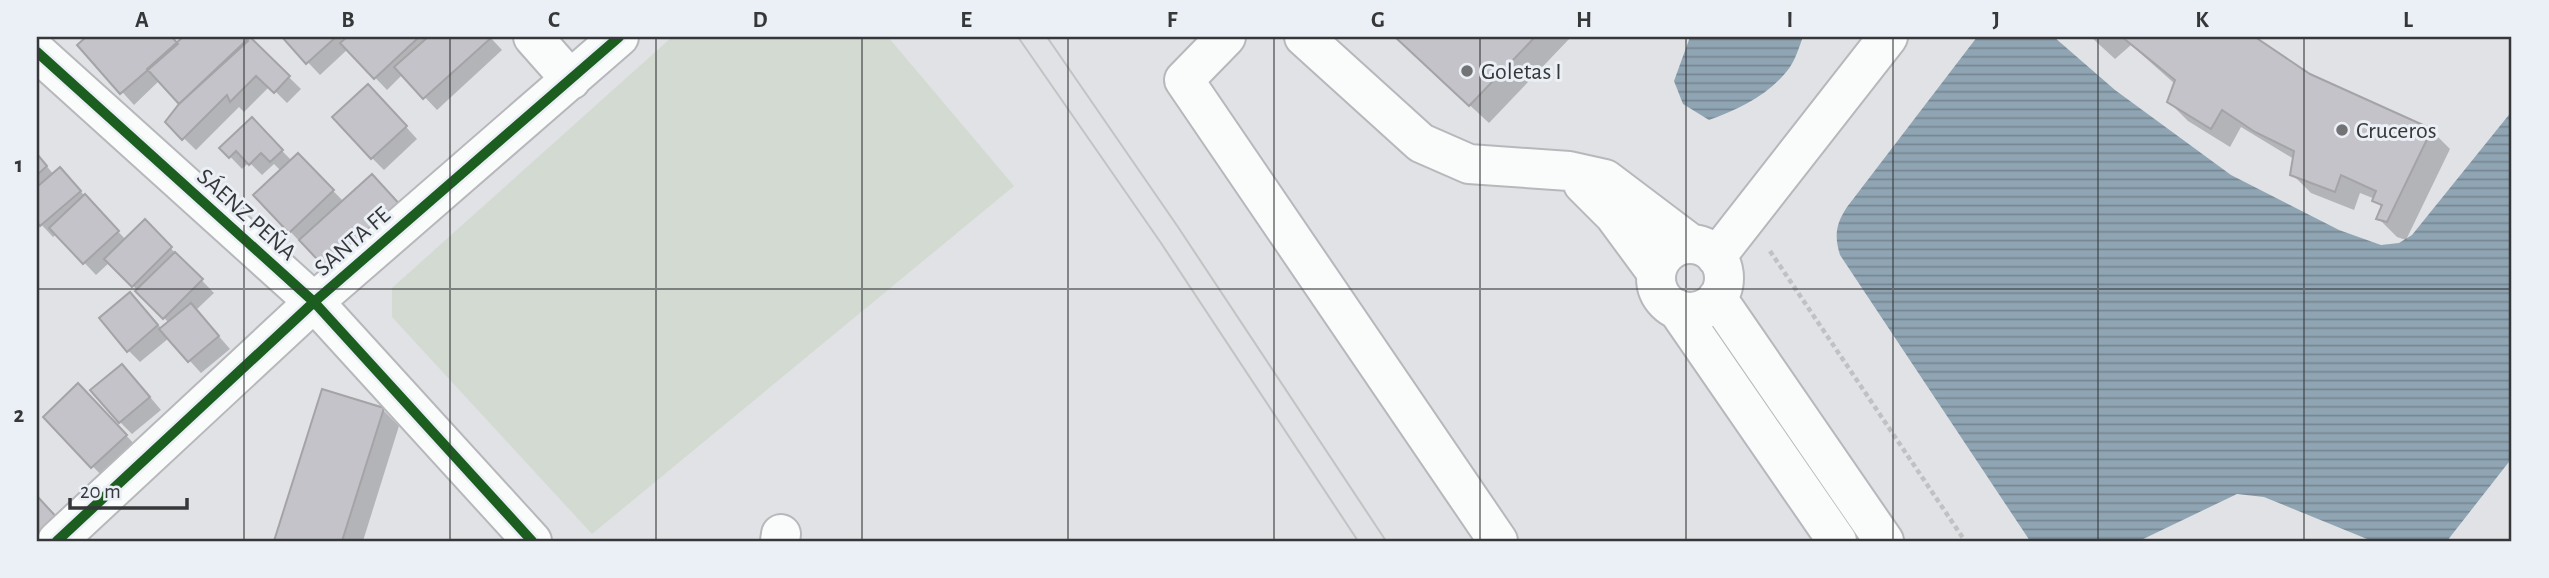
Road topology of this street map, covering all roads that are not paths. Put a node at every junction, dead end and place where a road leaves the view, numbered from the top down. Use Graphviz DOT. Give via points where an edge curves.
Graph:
graph roads {
  1 [pos="533,37"];
  2 [pos="619,37"];
  3 [pos="1226,37"];
  4 [pos="1304,37"];
  5 [pos="1888,37"];
  6 [pos="37,52"];
  7 [pos="571,80"];
  8 [pos="1569,171"];
  9 [pos="1703,250"];
  10 [pos="1656,272"];
  11 [pos="1717,298"];
  12 [pos="314,302"];
  13 [pos="1677,309"];
  14 [pos="57,541"];
  15 [pos="532,541"];
  16 [pos="1498,541"];
  17 [pos="1837,541"];
  18 [pos="1884,541"];
  1 -- 7 [label="street"];
  2 -- 7 [label="street, SANTA FE"];
  3 -- 16 [label="street" via="1184,80"];
  4 -- 8 [label="street" via="1421,143 1468,164"];
  5 -- 9 [label="street" via="1748,218"];
  6 -- 12 [label="street, SÁENZ PEÑA"];
  7 -- 12 [label="street, SANTA FE"];
  8 -- 9 [label="street" via="1605,179"];
  8 -- 10 [label="street" via="1614,215"];
  9 -- 10 [label="street" via="1676,247 1666,253"];
  9 -- 11 [label="street" via="1723,277"];
  10 -- 13 [label="street" via="1660,295"];
  11 -- 13 [label="street" via="1699,310"];
  11 -- 18 [label="street"];
  12 -- 14 [label="street, SANTA FE"];
  12 -- 15 [label="street, SÁENZ PEÑA"];
  13 -- 17 [label="street"];
}
